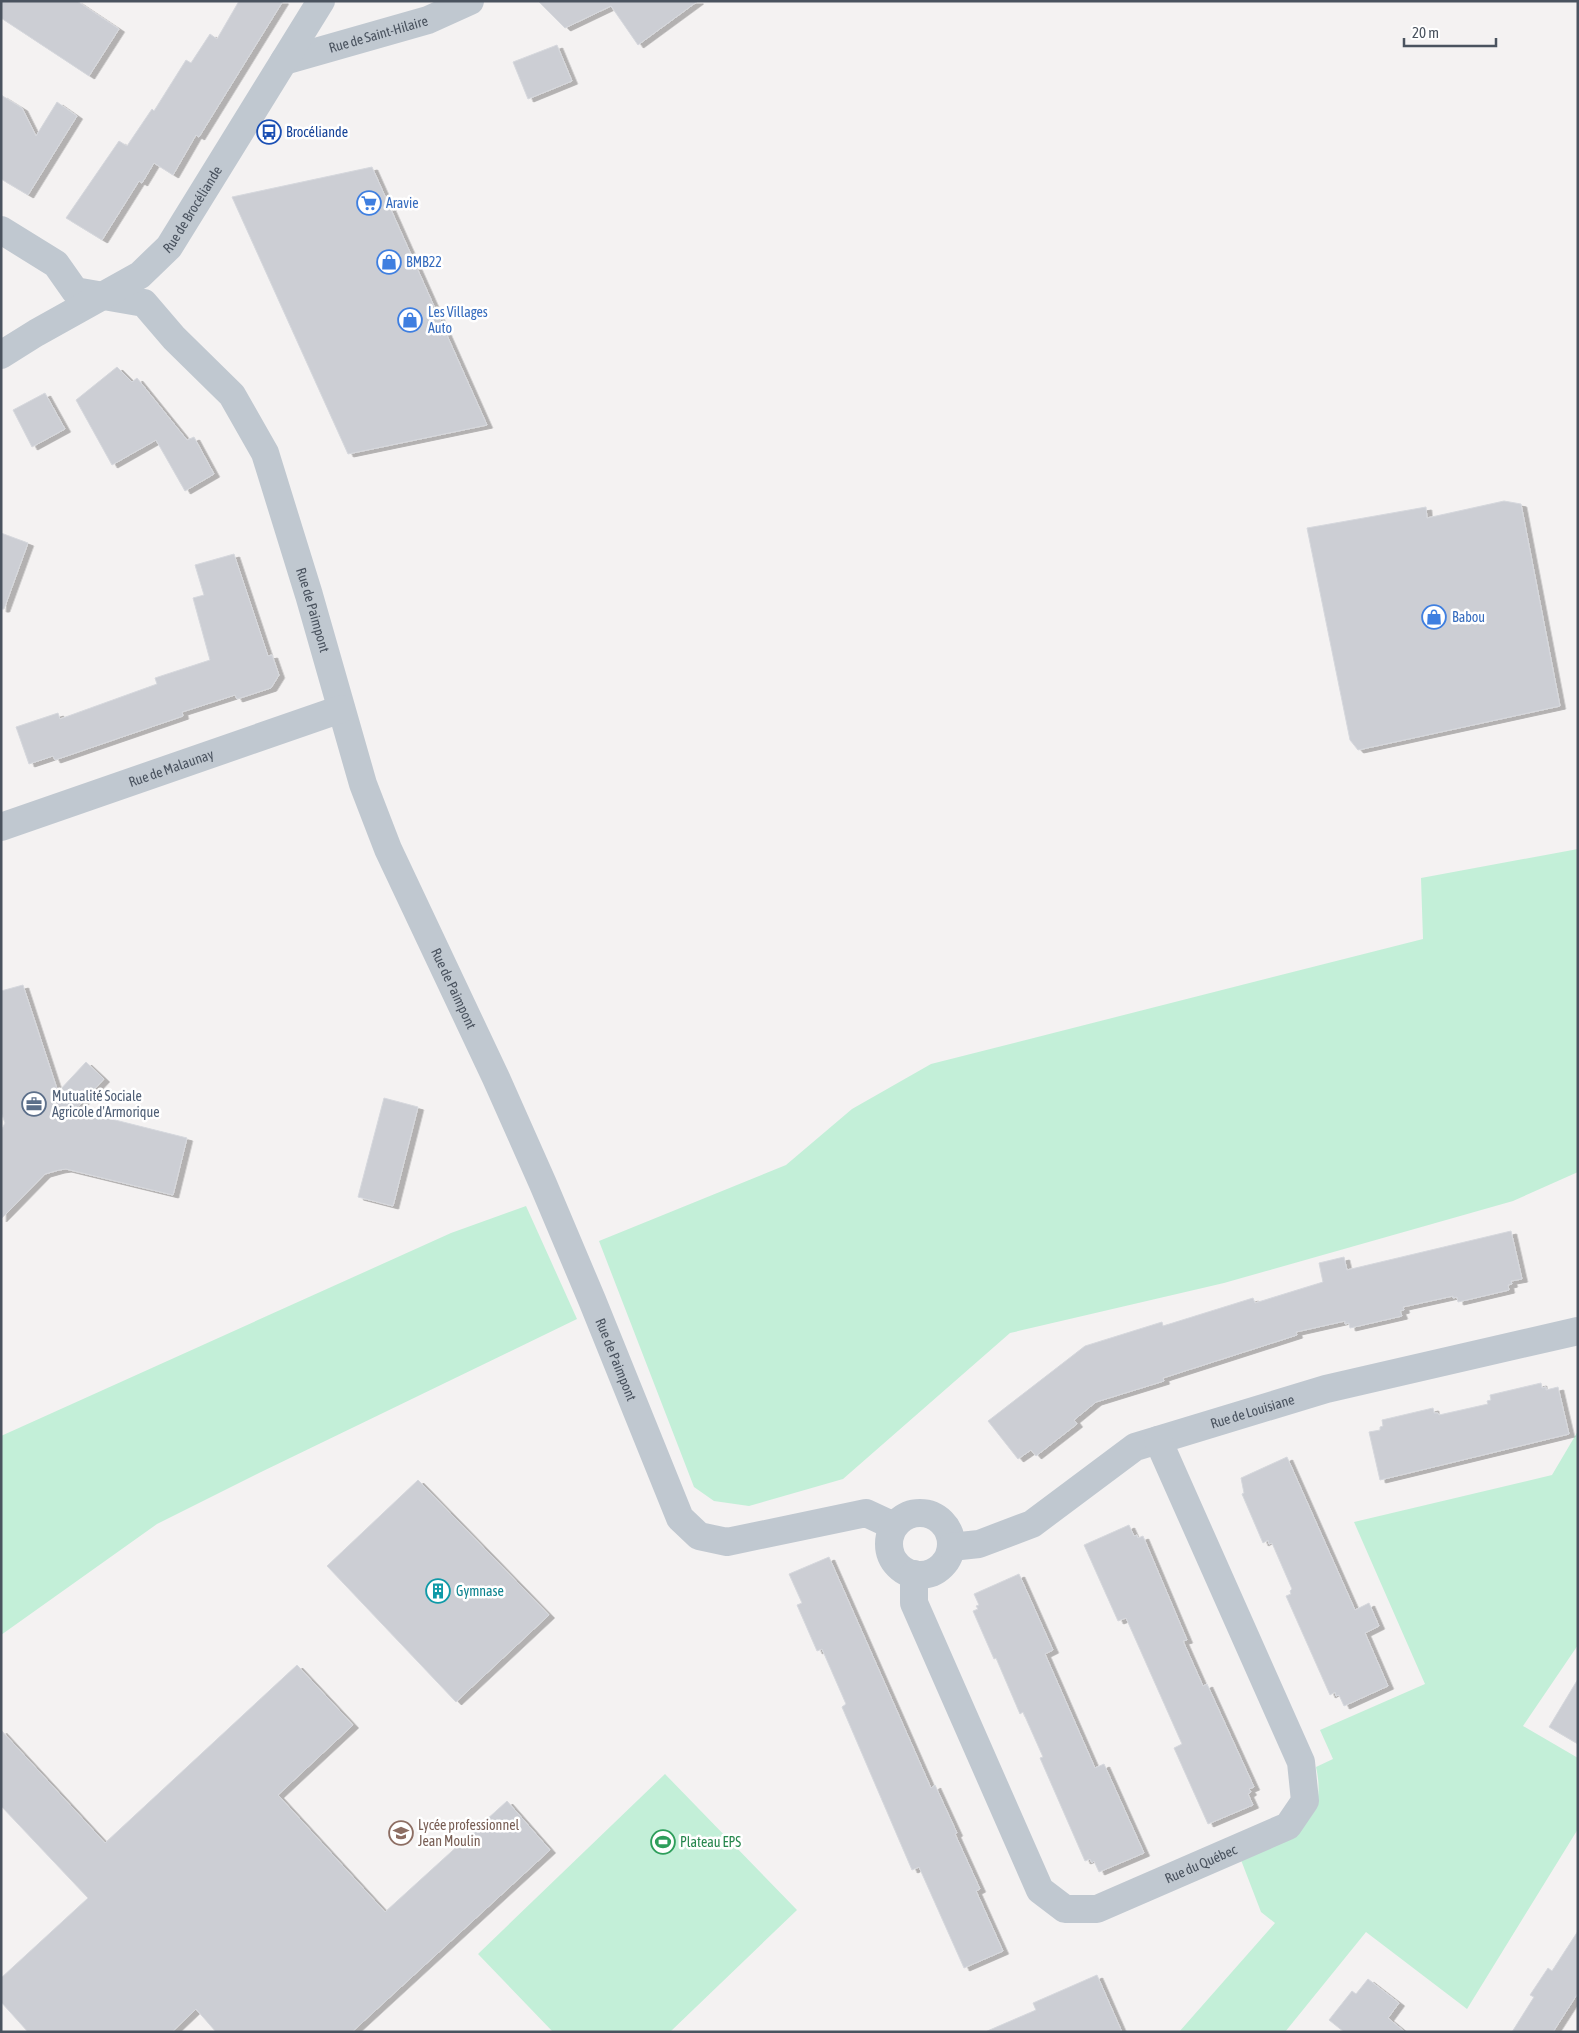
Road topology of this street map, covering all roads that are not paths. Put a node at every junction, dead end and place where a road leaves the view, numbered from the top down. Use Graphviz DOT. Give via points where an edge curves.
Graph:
graph roads {
  1 [pos="321,1"];
  2 [pos="470,1"];
  3 [pos="284,61"];
  4 [pos="1,230"];
  5 [pos="105,296"];
  6 [pos="1,356"];
  7 [pos="341,709"];
  8 [pos="1,826"];
  9 [pos="1578,1331"];
  10 [pos="1158,1440"];
  11 [pos="894,1526"];
  12 [pos="952,1547"];
  13 [pos="914,1574"];
  1 -- 3 [label="street, Rue de Brocéliande"];
  2 -- 3 [label="street, Rue de Saint-Hilaire" via="428,20"];
  3 -- 5 [label="street, Rue de Brocéliande" via="169,247 140,275"];
  4 -- 5 [label="street, Rue de Paimpont" via="56,264 76,290"];
  5 -- 6 [label="street, Rue de Brocéliande"];
  5 -- 7 [label="street, Rue de Paimpont" via="144,303 174,338 232,395 265,454"];
  7 -- 8 [label="street, Rue de Malaunay"];
  7 -- 11 [label="street, Rue de Paimpont" via="363,784 388,849 532,1159 680,1518 699,1536 727,1542 866,1513"];
  9 -- 10 [label="street, Rue de Louisiane" via="1326,1389"];
  10 -- 12 [label="street, Rue de Louisiane" via="1135,1447 1032,1524 979,1544"];
  10 -- 13 [label="street, Rue du Québec" via="1301,1762 1304,1800 1288,1826 1098,1909 1065,1909 1040,1890 914,1603"];
  11 -- 12 [label="street" via="910,1514 930,1514 947,1527"];
  11 -- 13 [label="street" via="888,1546 891,1557 905,1571"];
  12 -- 13 [label="street" via="942,1566 934,1572"];
}
